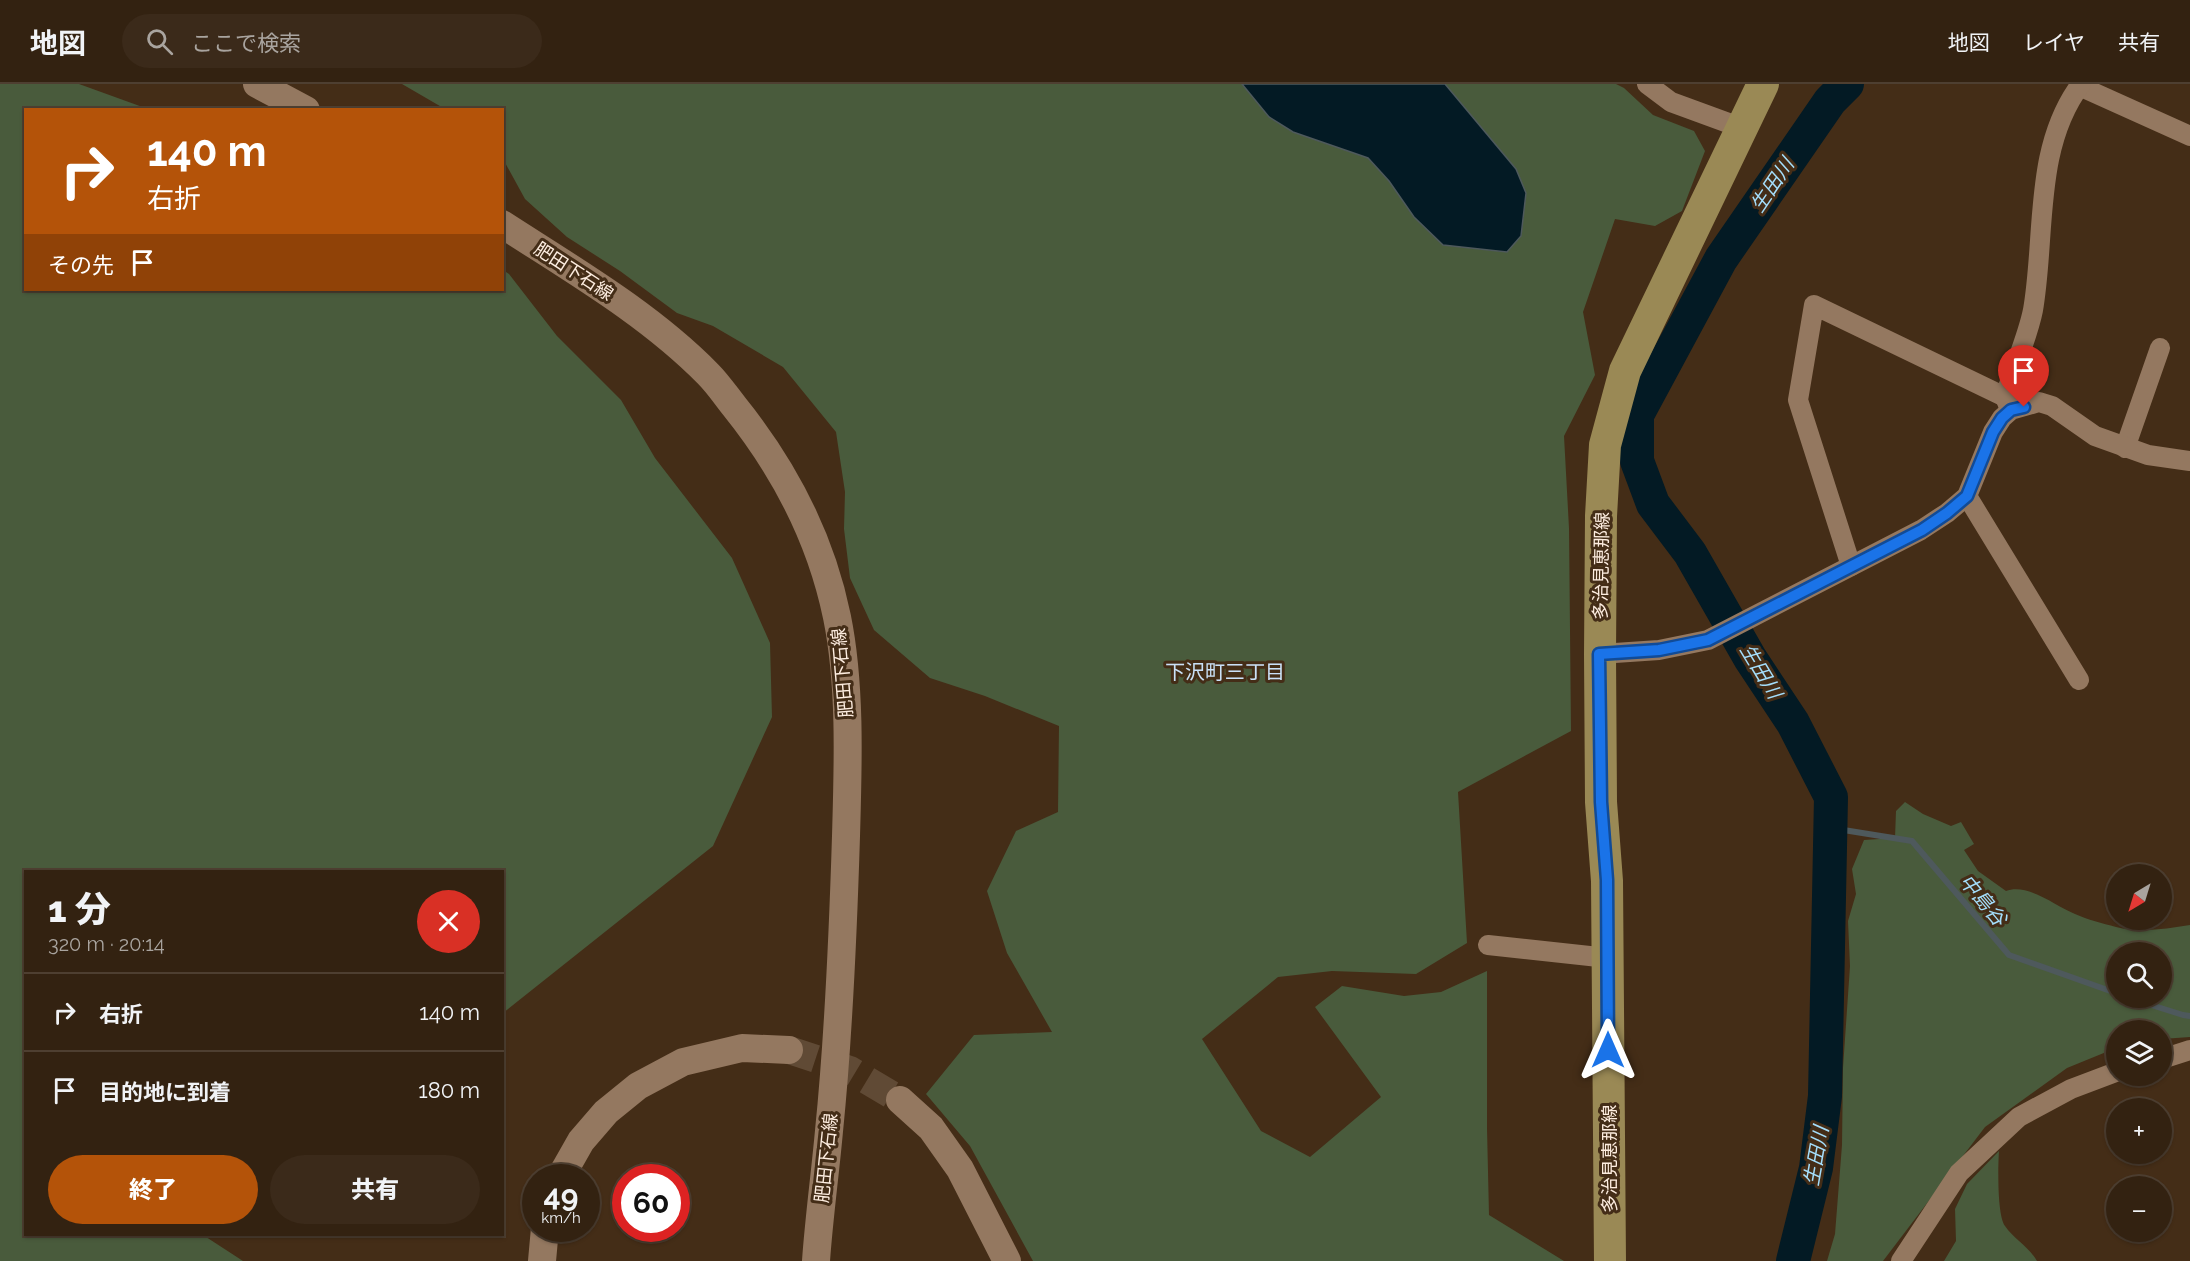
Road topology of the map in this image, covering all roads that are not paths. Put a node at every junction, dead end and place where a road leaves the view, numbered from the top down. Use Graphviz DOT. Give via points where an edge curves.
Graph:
graph roads {
  1 [pos="257,84"];
  2 [pos="1647,84"];
  3 [pos="1763,84"];
  4 [pos="2080,85"];
  5 [pos="302,108"];
  6 [pos="1742,128"];
  7 [pos="2190,136"];
  8 [pos="504,225"];
  9 [pos="2160,348"];
  10 [pos="2008,403"];
  11 [pos="2125,448"];
  12 [pos="2190,461"];
  13 [pos="1967,496"];
  14 [pos="1851,566"];
  15 [pos="1599,654"];
  16 [pos="2079,680"];
  17 [pos="1488,945"];
  18 [pos="1608,958"];
  19 [pos="789,1050"];
  20 [pos="2190,1050"];
  21 [pos="2172,1056"];
  22 [pos="2106,1076"];
  23 [pos="900,1100"];
  24 [pos="568,1164"];
  25 [pos="544,1242"];
  26 [pos="542,1261"];
  27 [pos="816,1261"];
  28 [pos="1007,1261"];
  29 [pos="1610,1261"];
  30 [pos="1901,1261"];
  1 -- 5 [label="main road"];
  2 -- 6 [label="street" via="1671,102"];
  3 -- 6 [label="main road, 多治見恵那線"];
  4 -- 7 [label="street"];
  4 -- 10 [label="street" via="2062,117 2048,164 2033,311"];
  6 -- 15 [label="main road, 多治見恵那線" via="1625,371 1613,410 1605,445"];
  8 -- 27 [label="main road, 肥田下石線" via="612,295 708,375 754,431 784,476 809,526 824,571 837,617 846,690 848,765 843,942"];
  9 -- 11 [label="street"];
  10 -- 11 [label="street" via="2039,402 2052,406 2095,436"];
  10 -- 13 [label="street"];
  10 -- 14 [label="street" via="1814,305 1798,400"];
  11 -- 12 [label="street"];
  13 -- 14 [label="street" via="1922,530"];
  13 -- 16 [label="street"];
  14 -- 15 [label="street" via="1708,640 1659,650"];
  15 -- 18 [label="main road, 多治見恵那線"];
  17 -- 18 [label="street"];
  18 -- 29 [label="main road, 多治見恵那線"];
  19 -- 24 [label="main road" via="742,1048 683,1062 638,1086 606,1112 581,1141"];
  20 -- 21 [label="street"];
  22 -- 30 [label="street" via="2071,1089 2019,1117 1959,1173"];
  23 -- 28 [label="main road" via="931,1128 960,1169"];
  25 -- 26 [label="main road"];
}
